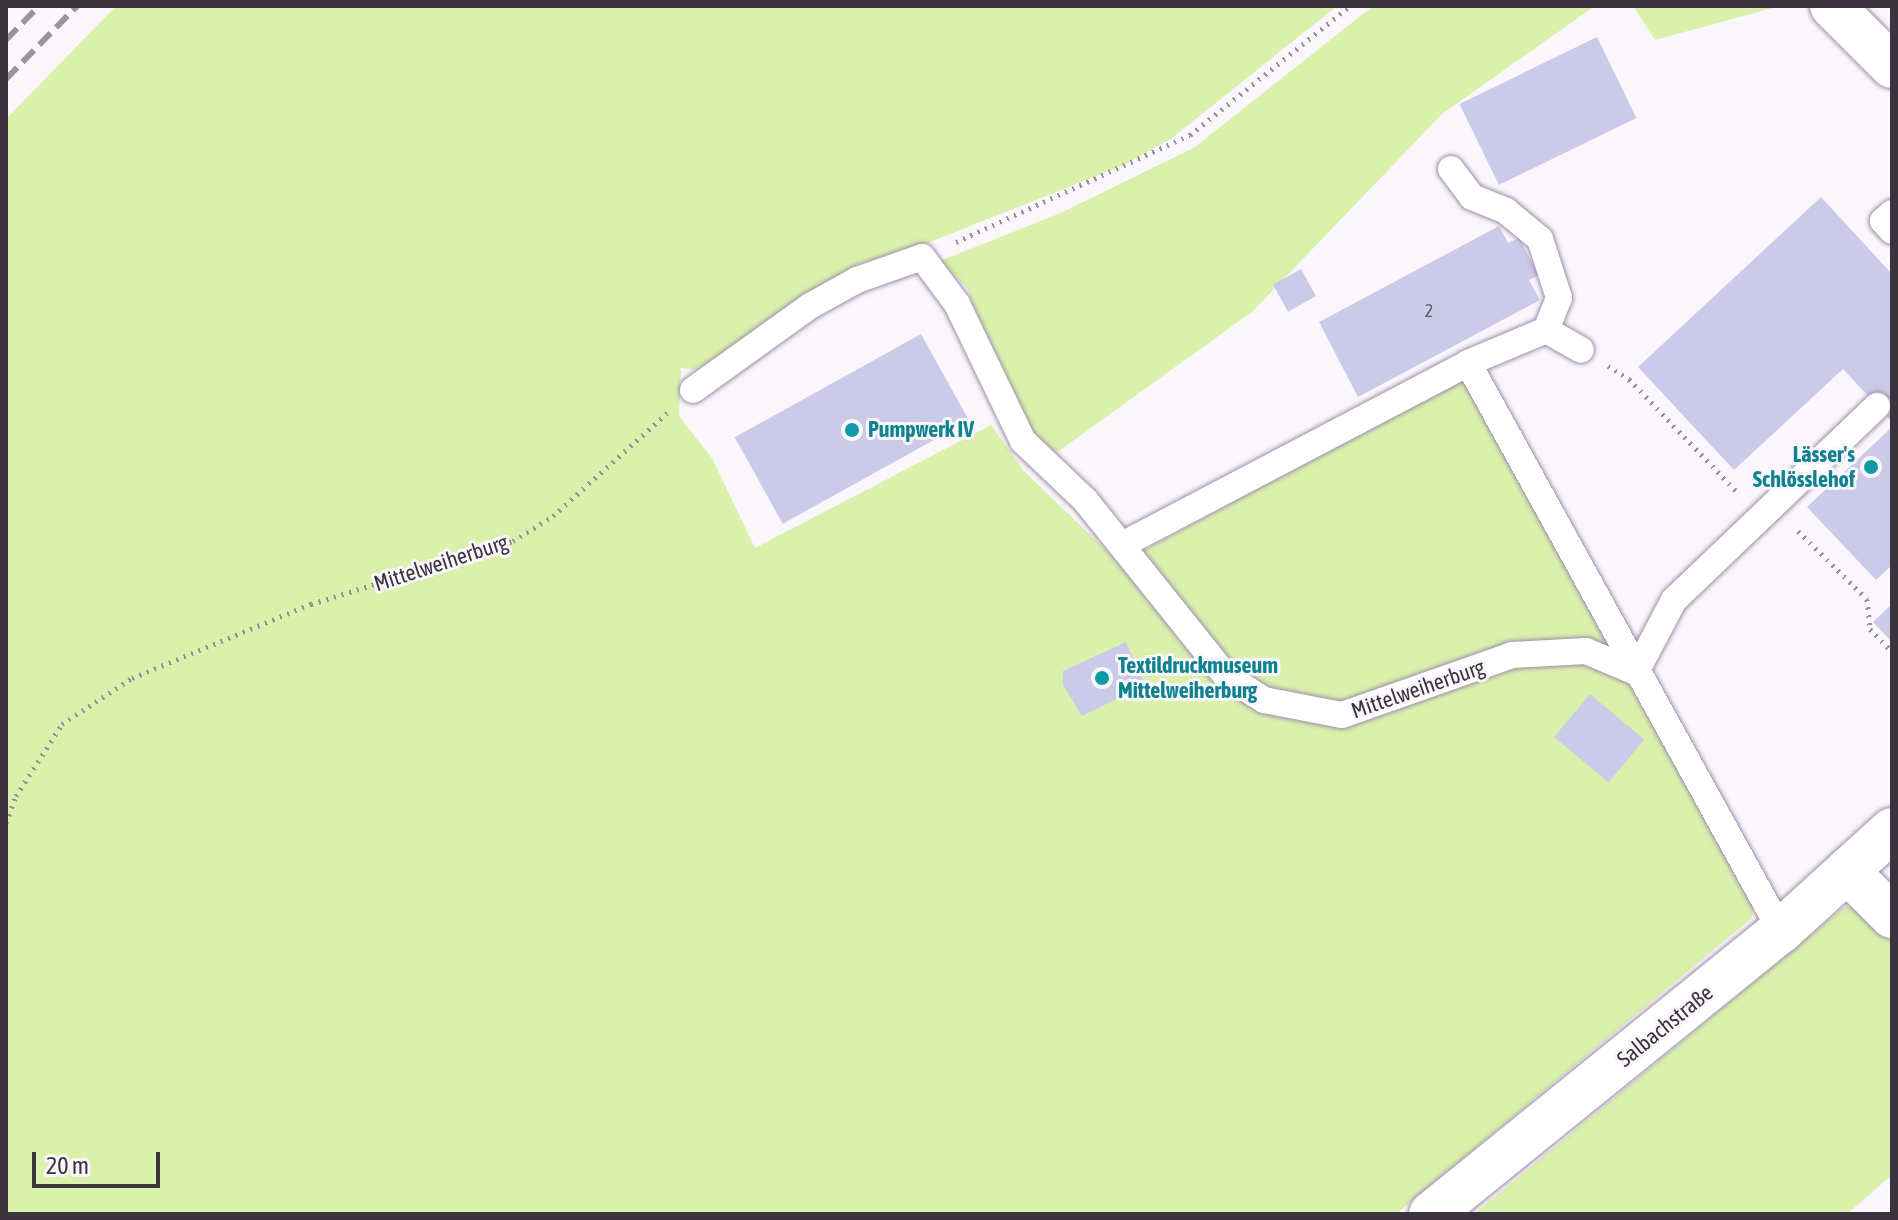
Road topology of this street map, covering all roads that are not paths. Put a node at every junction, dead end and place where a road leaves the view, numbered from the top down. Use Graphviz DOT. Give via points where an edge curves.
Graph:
graph roads {
  1 [pos="1832,6"];
  2 [pos="1892,66"];
  3 [pos="1451,169"];
  4 [pos="1892,213"];
  5 [pos="1892,231"];
  6 [pos="1546,330"];
  7 [pos="1581,350"];
  8 [pos="1468,363"];
  9 [pos="693,390"];
  10 [pos="1877,406"];
  11 [pos="1122,545"];
  12 [pos="1636,672"];
  13 [pos="1892,830"];
  14 [pos="1847,871"];
  15 [pos="1892,916"];
  16 [pos="1781,931"];
  17 [pos="1431,1214"];
  1 -- 2 [label="street"];
  3 -- 6 [label="lane" via="1472,197 1506,211 1540,239 1559,298"];
  4 -- 5 [label="lane" via="1883,221"];
  6 -- 7 [label="lane"];
  6 -- 8 [label="lane"];
  8 -- 11 [label="lane"];
  8 -- 12 [label="lane"];
  9 -- 11 [label="lane, Mittelweiherburg" via="810,306 857,280 922,257 957,304 1023,441"];
  10 -- 12 [label="lane" via="1674,600"];
  11 -- 12 [label="lane, Mittelweiherburg" via="1225,675 1264,700 1342,715 1512,655 1586,651"];
  12 -- 16 [label="lane"];
  13 -- 14 [label="street, Salbachstraße"];
  14 -- 15 [label="street"];
  14 -- 16 [label="street, Salbachstraße"];
  16 -- 17 [label="street, Salbachstraße"];
}
